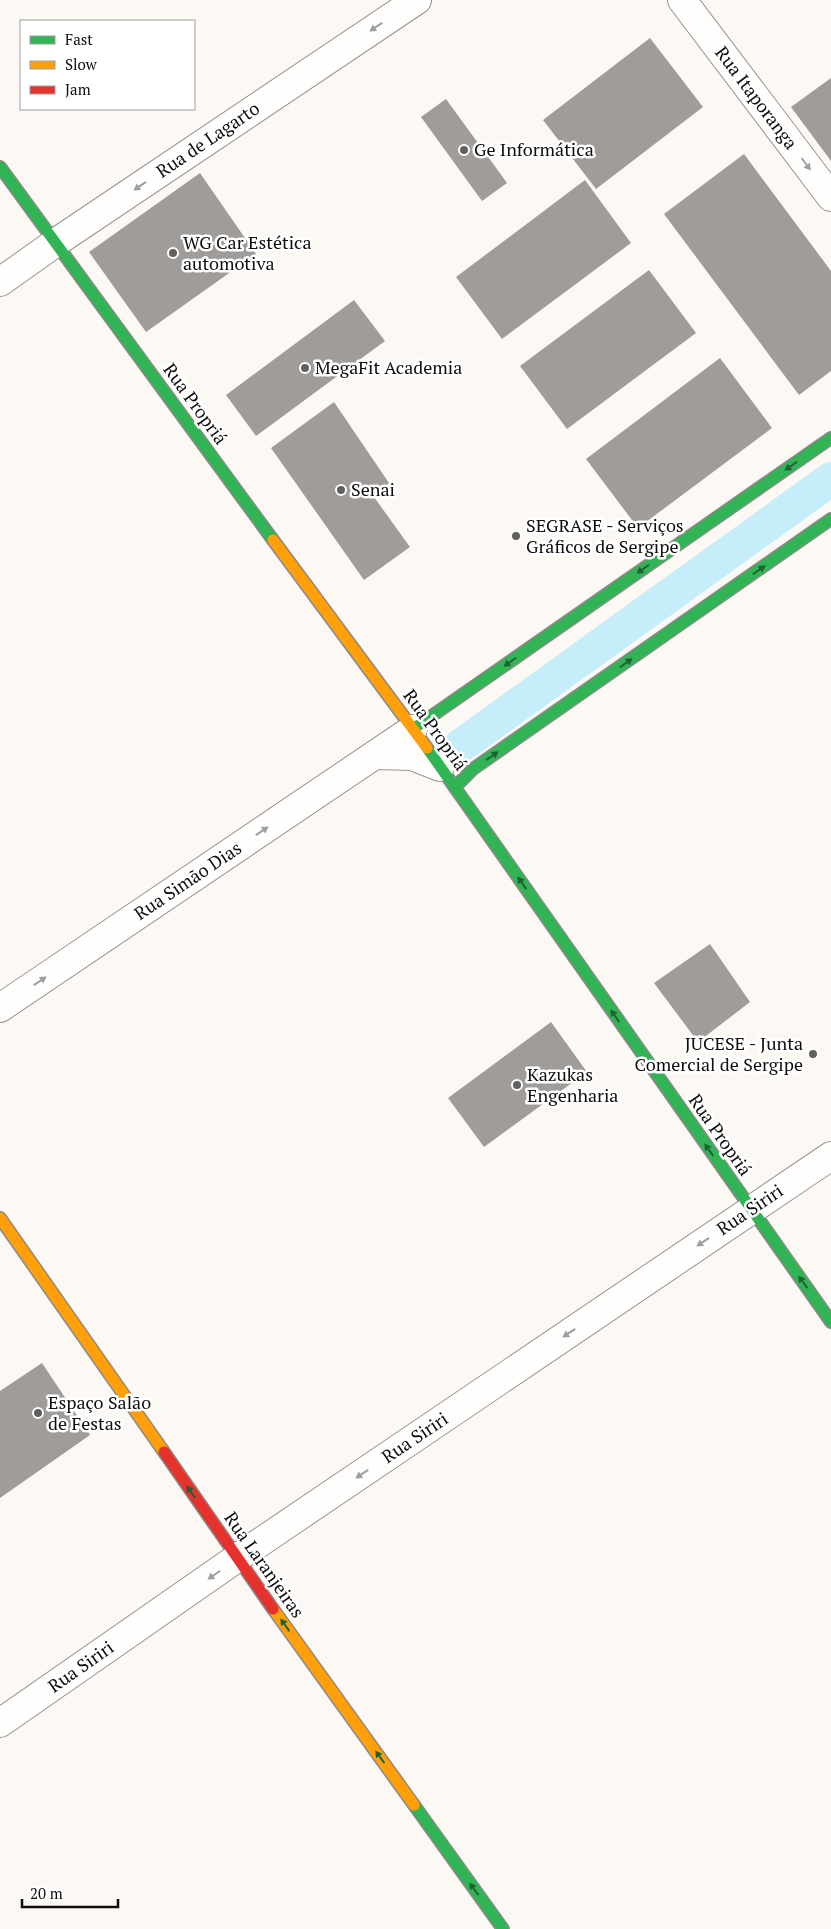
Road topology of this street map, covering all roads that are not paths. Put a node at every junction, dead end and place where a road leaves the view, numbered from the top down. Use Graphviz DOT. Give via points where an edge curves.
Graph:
graph roads {
  1 [pos="417,0"];
  2 [pos="682,0"];
  3 [pos="0,167"];
  4 [pos="831,197"];
  5 [pos="55,243"];
  6 [pos="0,282"];
  7 [pos="831,438"];
  8 [pos="831,519"];
  9 [pos="413,729"];
  10 [pos="376,755"];
  11 [pos="473,769"];
  12 [pos="447,777"];
  13 [pos="0,1008"];
  14 [pos="831,1156"];
  15 [pos="750,1210"];
  16 [pos="0,1218"];
  17 [pos="831,1322"];
  18 [pos="238,1558"];
  19 [pos="0,1723"];
  20 [pos="503,1929"];
  1 -- 5 [label="street, Rua de Lagarto, one-way"];
  2 -- 4 [label="street, Rua Itaporanga, one-way"];
  3 -- 5 [label="street, Rua Propriá"];
  5 -- 6 [label="street, Rua de Lagarto"];
  5 -- 9 [label="street, Rua Propriá"];
  7 -- 9 [label="street, one-way"];
  11 -- 8 [label="street, one-way"];
  9 -- 10 [label="street, Rua Simão Dias"];
  9 -- 12 [label="street, Rua Propriá"];
  10 -- 12 [label="street" via="412,756"];
  13 -- 10 [label="street, Rua Simão Dias, one-way"];
  11 -- 12 [label="street"];
  11 -- 12 [label="street"];
  15 -- 12 [label="street, Rua Propriá, one-way"];
  14 -- 15 [label="street, Rua Siriri"];
  17 -- 15 [label="street, Rua Propriá, one-way"];
  15 -- 18 [label="street, Rua Siriri, one-way"];
  18 -- 16 [label="street, Rua Laranjeiras, one-way"];
  18 -- 19 [label="street, Rua Siriri, one-way"];
  20 -- 18 [label="street, Rua Laranjeiras, one-way"];
}
